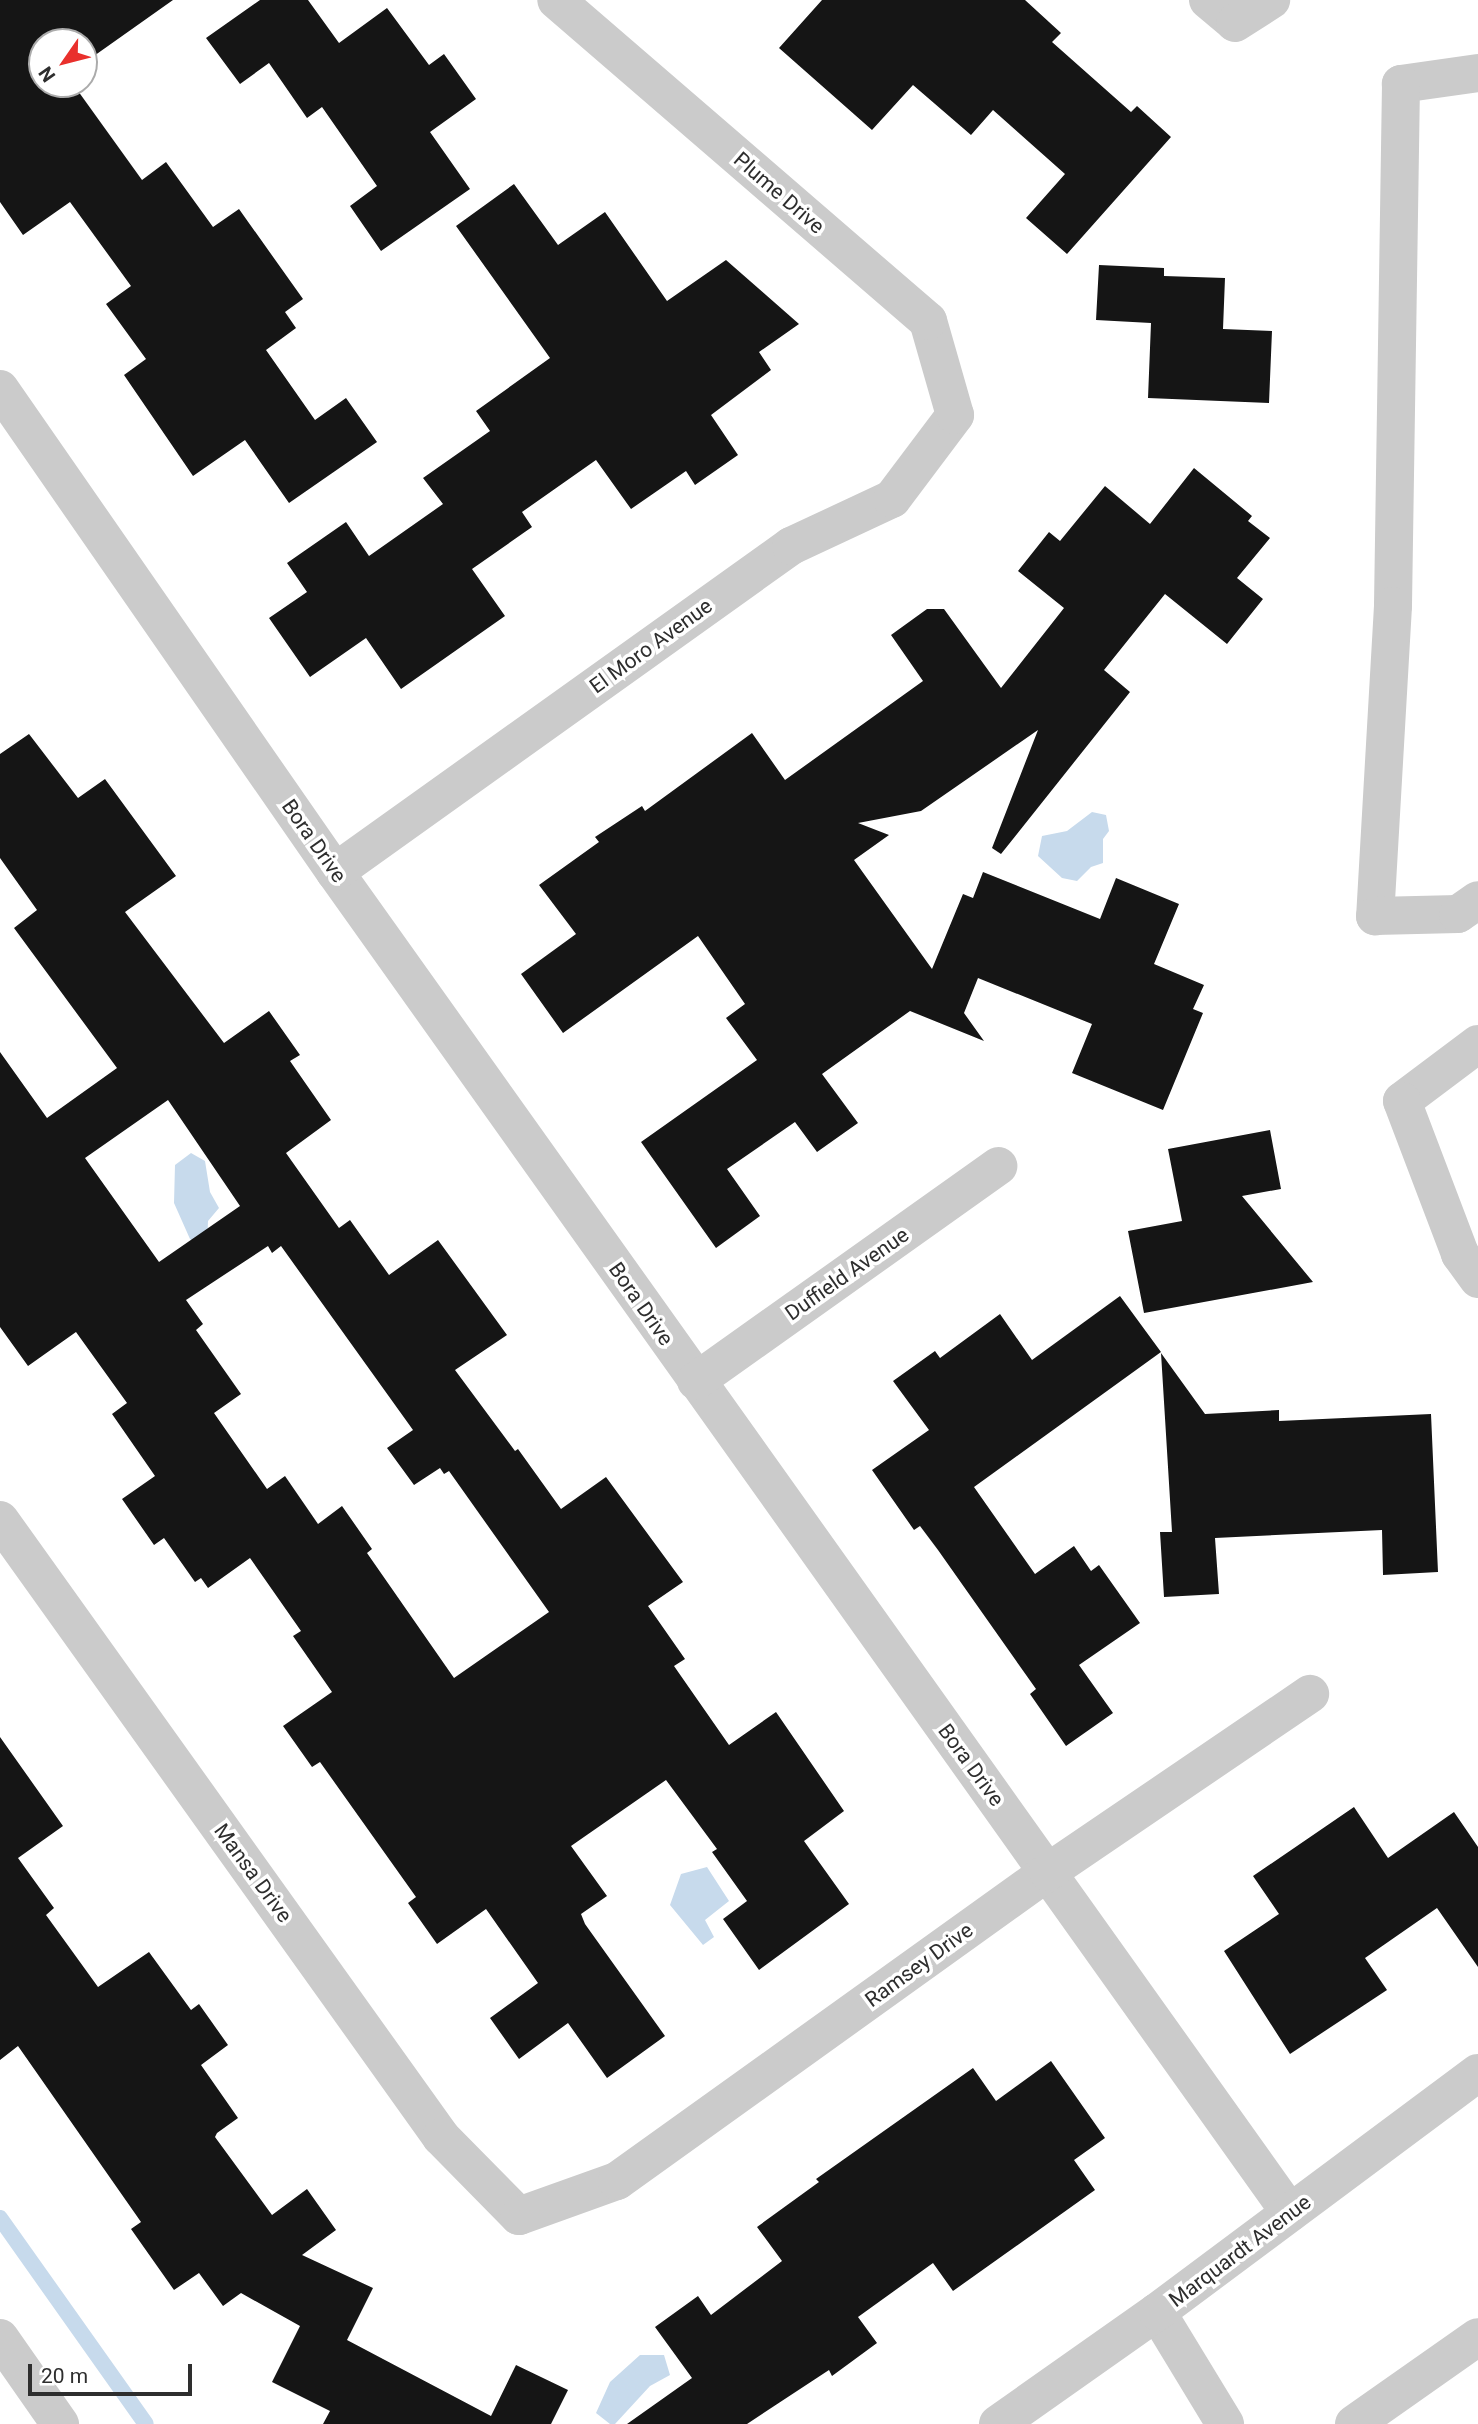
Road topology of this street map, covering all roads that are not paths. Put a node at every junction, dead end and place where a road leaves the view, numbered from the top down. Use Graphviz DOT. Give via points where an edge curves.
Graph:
graph roads {
  1 [pos="555,0"];
  2 [pos="1208,0"];
  3 [pos="1271,0"];
  4 [pos="1478,73"];
  5 [pos="0,389"];
  6 [pos="955,415"];
  7 [pos="335,872"];
  8 [pos="1478,900"];
  9 [pos="1478,1044"];
  10 [pos="998,1166"];
  11 [pos="1478,1279"];
  12 [pos="696,1381"];
  13 [pos="0,1520"];
  14 [pos="1310,1694"];
  15 [pos="1048,1872"];
  16 [pos="1478,2073"];
  17 [pos="1290,2213"];
  18 [pos="519,2216"];
  19 [pos="1157,2312"];
  20 [pos="1478,2337"];
  21 [pos="0,2338"];
  22 [pos="60,2424"];
  23 [pos="998,2424"];
  24 [pos="1225,2424"];
  25 [pos="1354,2424"];
  1 -- 6 [label="street, Plume Drive" via="928,321"];
  2 -- 3 [label="street" via="1235,23"];
  4 -- 8 [label="street" via="1401,84 1393,606 1376,916 1458,914"];
  5 -- 7 [label="street, Bora Drive"];
  6 -- 7 [label="street, El Moro Avenue" via="892,499 791,546"];
  7 -- 12 [label="street, Bora Drive"];
  9 -- 11 [label="street" via="1402,1101 1460,1254"];
  10 -- 12 [label="street, Duffield Avenue"];
  12 -- 15 [label="street, Bora Drive"];
  13 -- 18 [label="street, Mansa Drive" via="441,2137"];
  14 -- 15 [label="street, Ramsey Drive"];
  15 -- 17 [label="street, Bora Drive"];
  15 -- 18 [label="street, Ramsey Drive" via="617,2181"];
  16 -- 17 [label="street, Marquardt Avenue"];
  17 -- 19 [label="street, Marquardt Avenue"];
  19 -- 23 [label="street, Marquardt Avenue"];
  19 -- 24 [label="street"];
  20 -- 25 [label="street"];
  21 -- 22 [label="street"];
}
